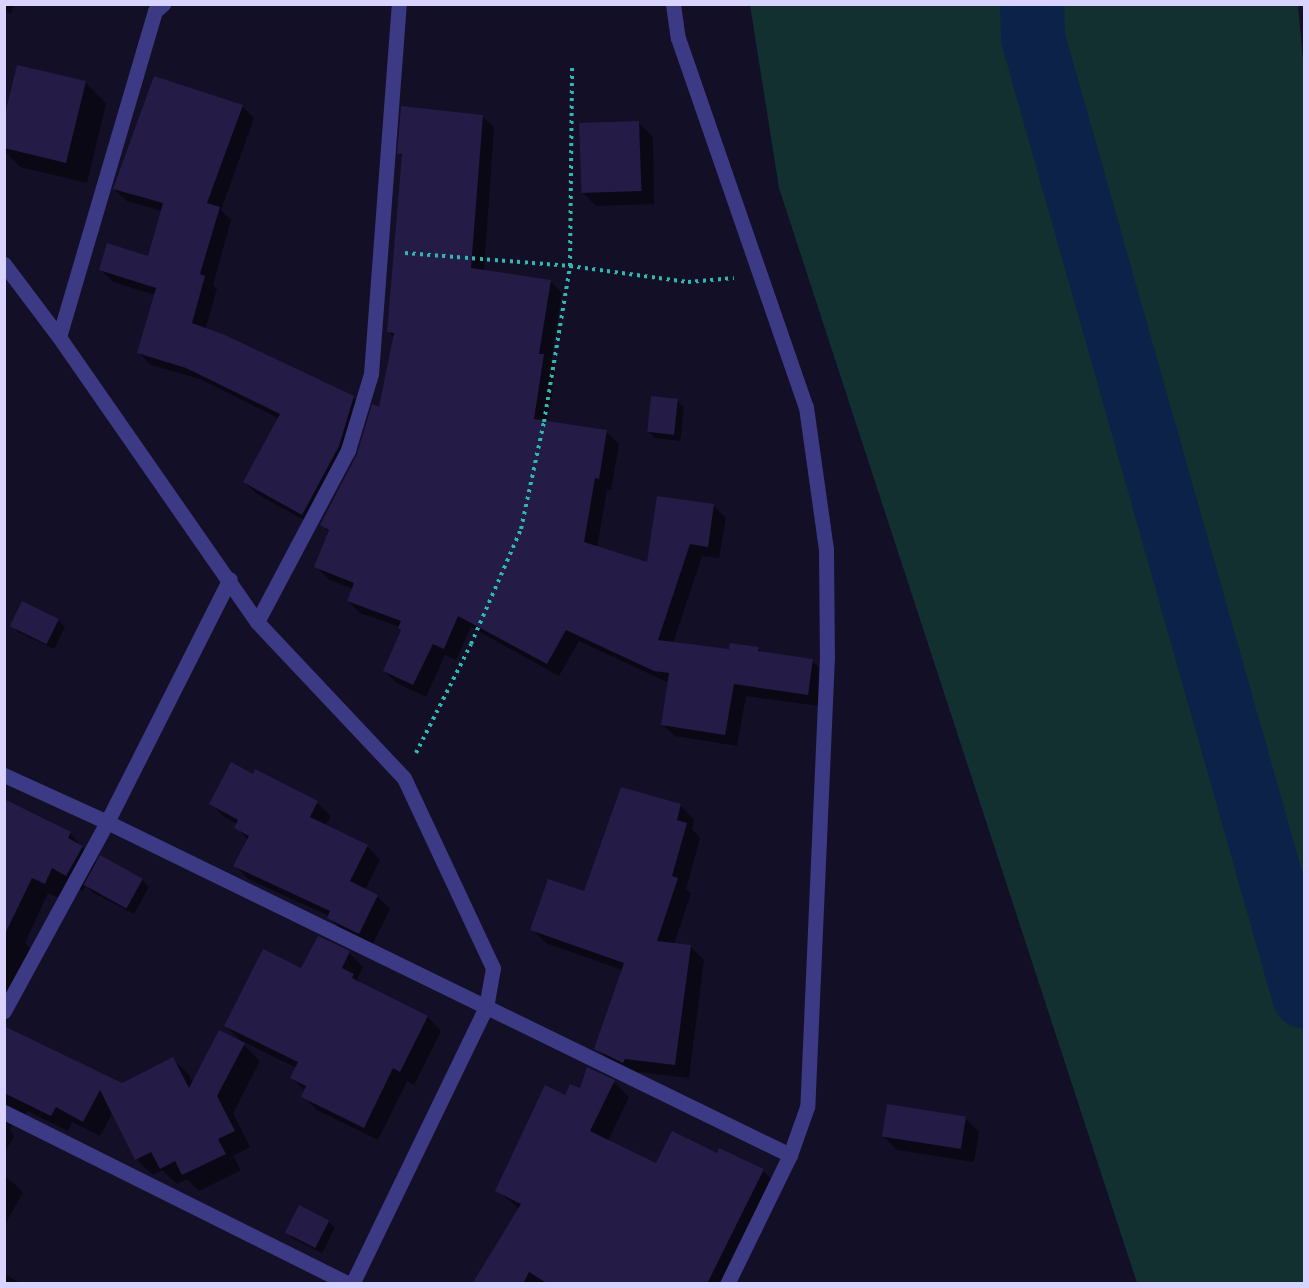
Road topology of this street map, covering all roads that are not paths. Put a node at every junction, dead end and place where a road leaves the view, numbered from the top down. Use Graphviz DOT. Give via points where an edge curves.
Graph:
graph roads {
  1 [pos="163,4"];
  2 [pos="399,4"];
  3 [pos="673,4"];
  4 [pos="4,264"];
  5 [pos="59,337"];
  6 [pos="230,579"];
  7 [pos="258,622"];
  8 [pos="4,775"];
  9 [pos="107,822"];
  10 [pos="486,1007"];
  11 [pos="4,1011"];
  12 [pos="4,1112"];
  13 [pos="790,1155"];
  14 [pos="351,1284"];
  15 [pos="727,1284"];
  1 -- 5 [label="street" via="155,11"];
  2 -- 7 [label="street" via="371,374 348,450"];
  3 -- 13 [label="street" via="678,38 806,407 826,549 827,656 807,1107"];
  4 -- 5 [label="street"];
  5 -- 6 [label="street"];
  6 -- 7 [label="street"];
  6 -- 9 [label="street"];
  7 -- 10 [label="street" via="404,778 493,968"];
  8 -- 9 [label="street"];
  9 -- 10 [label="street"];
  9 -- 11 [label="street"];
  10 -- 13 [label="street"];
  10 -- 14 [label="street"];
  12 -- 14 [label="street"];
  13 -- 15 [label="street"];
}
